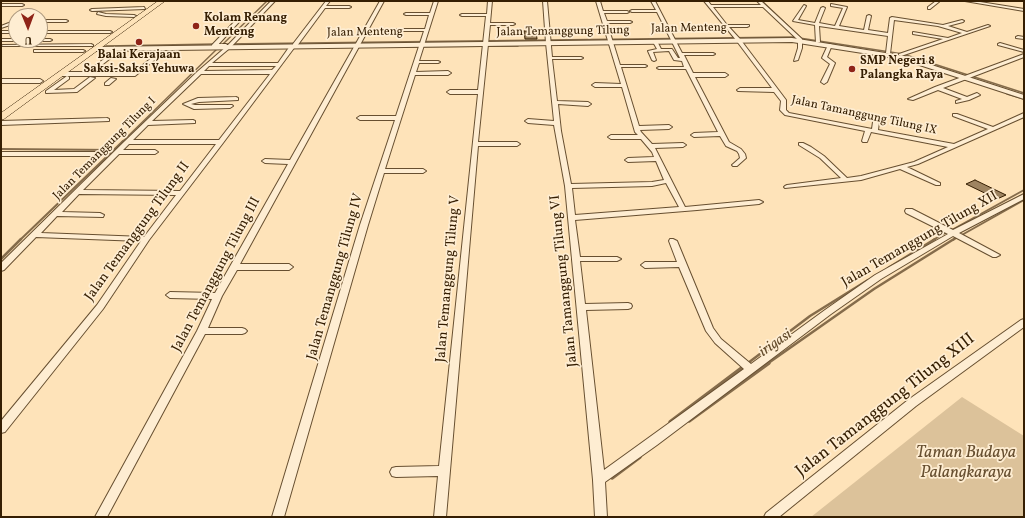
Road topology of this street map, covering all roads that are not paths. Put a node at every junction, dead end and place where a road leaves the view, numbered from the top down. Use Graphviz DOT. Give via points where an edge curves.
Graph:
graph roads {
  1 [pos="155,1"];
  2 [pos="162,1"];
  3 [pos="273,1"];
  4 [pos="328,1"];
  5 [pos="382,1"];
  6 [pos="436,1"];
  7 [pos="490,1"];
  8 [pos="545,1"];
  9 [pos="598,1"];
  10 [pos="653,1"];
  11 [pos="706,1"];
  12 [pos="759,1"];
  13 [pos="938,1"];
  14 [pos="967,1"];
  15 [pos="991,1"];
  16 [pos="978,3"];
  17 [pos="984,4"];
  18 [pos="1,5"];
  19 [pos="22,5"];
  20 [pos="832,5"];
  21 [pos="710,6"];
  22 [pos="764,6"];
  23 [pos="804,6"];
  24 [pos="324,7"];
  25 [pos="349,7"];
  26 [pos="144,8"];
  27 [pos="823,8"];
  28 [pos="929,8"];
  29 [pos="970,8"];
  30 [pos="92,10"];
  31 [pos="1024,10"];
  32 [pos="632,11"];
  33 [pos="658,11"];
  34 [pos="602,12"];
  35 [pos="627,12"];
  36 [pos="98,13"];
  37 [pos="406,14"];
  38 [pos="431,14"];
  39 [pos="462,15"];
  40 [pos="489,15"];
  41 [pos="134,16"];
  42 [pos="869,16"];
  43 [pos="48,21"];
  44 [pos="66,21"];
  45 [pos="779,21"];
  46 [pos="795,21"];
  47 [pos="962,21"];
  48 [pos="237,22"];
  49 [pos="605,22"];
  50 [pos="630,22"];
  51 [pos="488,24"];
  52 [pos="513,24"];
  53 [pos="817,24"];
  54 [pos="726,26"];
  55 [pos="747,26"];
  56 [pos="988,26"];
  57 [pos="837,27"];
  58 [pos="944,27"];
  59 [pos="397,30"];
  60 [pos="426,30"];
  61 [pos="114,31"];
  62 [pos="866,31"];
  63 [pos="48,32"];
  64 [pos="915,33"];
  65 [pos="967,33"];
  66 [pos="890,35"];
  67 [pos="1018,37"];
  68 [pos="1024,38"];
  69 [pos="799,39"];
  70 [pos="948,39"];
  71 [pos="737,40"];
  72 [pos="611,41"];
  73 [pos="674,41"];
  74 [pos="548,42"];
  75 [pos="655,42"];
  76 [pos="818,42"];
  77 [pos="422,44"];
  78 [pos="485,44"];
  79 [pos="1000,44"];
  80 [pos="358,45"];
  81 [pos="830,45"];
  82 [pos="3,46"];
  83 [pos="214,46"];
  84 [pos="226,46"];
  85 [pos="293,46"];
  86 [pos="95,47"];
  87 [pos="660,50"];
  88 [pos="36,51"];
  89 [pos="1024,51"];
  90 [pos="82,52"];
  91 [pos="115,53"];
  92 [pos="161,53"];
  93 [pos="888,53"];
  94 [pos="713,54"];
  95 [pos="901,55"];
  96 [pos="1024,55"];
  97 [pos="683,57"];
  98 [pos="550,58"];
  99 [pos="581,58"];
  100 [pos="654,60"];
  101 [pos="796,60"];
  102 [pos="416,62"];
  103 [pos="438,62"];
  104 [pos="208,64"];
  105 [pos="279,64"];
  106 [pos="619,66"];
  107 [pos="644,66"];
  108 [pos="660,68"];
  109 [pos="688,68"];
  110 [pos="272,72"];
  111 [pos="65,73"];
  112 [pos="199,74"];
  113 [pos="412,74"];
  114 [pos="448,74"];
  115 [pos="692,75"];
  116 [pos="725,75"];
  117 [pos="90,76"];
  118 [pos="966,77"];
  119 [pos="113,79"];
  120 [pos="128,79"];
  121 [pos="1,81"];
  122 [pos="824,82"];
  123 [pos="42,84"];
  124 [pos="107,84"];
  125 [pos="595,85"];
  126 [pos="55,86"];
  127 [pos="625,86"];
  128 [pos="937,88"];
  129 [pos="740,90"];
  130 [pos="776,90"];
  131 [pos="450,92"];
  132 [pos="481,92"];
  133 [pos="977,95"];
  134 [pos="1024,96"];
  135 [pos="236,99"];
  136 [pos="911,99"];
  137 [pos="967,99"];
  138 [pos="554,102"];
  139 [pos="958,102"];
  140 [pos="166,104"];
  141 [pos="174,104"];
  142 [pos="588,104"];
  143 [pos="230,106"];
  144 [pos="1,109"];
  145 [pos="955,115"];
  146 [pos="1024,115"];
  147 [pos="1,117"];
  148 [pos="360,118"];
  149 [pos="398,118"];
  150 [pos="107,120"];
  151 [pos="528,121"];
  152 [pos="193,122"];
  153 [pos="876,122"];
  154 [pos="1,123"];
  155 [pos="148,123"];
  156 [pos="557,123"];
  157 [pos="669,127"];
  158 [pos="636,128"];
  159 [pos="993,129"];
  160 [pos="868,130"];
  161 [pos="875,131"];
  162 [pos="722,134"];
  163 [pos="694,135"];
  164 [pos="641,137"];
  165 [pos="611,138"];
  166 [pos="865,141"];
  167 [pos="127,142"];
  168 [pos="221,142"];
  169 [pos="475,144"];
  170 [pos="517,144"];
  171 [pos="802,144"];
  172 [pos="683,145"];
  173 [pos="650,146"];
  174 [pos="954,146"];
  175 [pos="118,152"];
  176 [pos="155,152"];
  177 [pos="1,154"];
  178 [pos="99,154"];
  179 [pos="659,159"];
  180 [pos="628,160"];
  181 [pos="265,162"];
  182 [pos="293,162"];
  183 [pos="735,165"];
  184 [pos="901,168"];
  185 [pos="381,171"];
  186 [pos="423,171"];
  187 [pos="846,180"];
  188 [pos="668,181"];
  189 [pos="938,184"];
  190 [pos="568,186"];
  191 [pos="786,187"];
  192 [pos="78,192"];
  193 [pos="181,193"];
  194 [pos="1024,196"];
  195 [pos="759,202"];
  196 [pos="683,209"];
  197 [pos="909,210"];
  198 [pos="56,214"];
  199 [pos="100,215"];
  200 [pos="571,218"];
  201 [pos="954,233"];
  202 [pos="35,235"];
  203 [pos="146,239"];
  204 [pos="673,242"];
  205 [pos="996,255"];
  206 [pos="576,259"];
  207 [pos="617,259"];
  208 [pos="682,264"];
  209 [pos="645,265"];
  210 [pos="235,267"];
  211 [pos="289,267"];
  212 [pos="1,268"];
  213 [pos="170,296"];
  214 [pos="218,296"];
  215 [pos="628,306"];
  216 [pos="581,307"];
  217 [pos="1024,322"];
  218 [pos="202,331"];
  219 [pos="242,332"];
  220 [pos="752,370"];
  221 [pos="1,429"];
  222 [pos="445,471"];
  223 [pos="396,472"];
  224 [pos="599,480"];
  225 [pos="101,517"];
  226 [pos="278,517"];
  227 [pos="440,517"];
  228 [pos="601,517"];
  229 [pos="770,517"];
  1 -- 26 [label="highway"];
  2 -- 61 [label="highway"];
  3 -- 84 [label="street, Jalan Temanggung Tilung I"];
  4 -- 24 [label="street, Jalan Temanggung Tilung II"];
  5 -- 80 [label="street, Jalan Temanggung Tilung III"];
  6 -- 38 [label="street, Jalan Temanggung Tilung IV"];
  7 -- 40 [label="street, Jalan Temanggung Tilung V"];
  8 -- 74 [label="street, Jalan Tamanggung Tilung VI"];
  9 -- 34 [label="street"];
  10 -- 33 [label="street"];
  11 -- 21 [label="street, Jalan Tamanggung Tilung IX"];
  12 -- 22 [label="street"];
  13 -- 28 [label="street"];
  14 -- 16 [label="street"];
  15 -- 17 [label="street"];
  16 -- 17 [label="street"];
  16 -- 29 [label="street"];
  17 -- 31 [label="street"];
  18 -- 19 [label="street"];
  20 -- 57 [label="street" via="845,7"];
  21 -- 22 [label="street"];
  21 -- 54 [label="street, Jalan Tamanggung Tilung IX"];
  22 -- 45 [label="street"];
  23 -- 46 [label="street"];
  24 -- 25 [label="street"];
  24 -- 85 [label="street, Jalan Temanggung Tilung II"];
  26 -- 30 [label="street"];
  26 -- 41 [label="highway"];
  27 -- 53 [label="street"];
  32 -- 33 [label="street"];
  33 -- 73 [label="street"];
  34 -- 35 [label="street"];
  34 -- 49 [label="street"];
  36 -- 41 [label="street"];
  37 -- 38 [label="street"];
  38 -- 60 [label="street, Jalan Temanggung Tilung IV"];
  39 -- 40 [label="street"];
  40 -- 51 [label="street, Jalan Temanggung Tilung V"];
  41 -- 61 [label="highway"];
  42 -- 62 [label="street"];
  43 -- 44 [label="street"];
  45 -- 46 [label="street"];
  45 -- 69 [label="street"];
  46 -- 53 [label="street"];
  47 -- 58 [label="street"];
  48 -- 83 [label="street"];
  49 -- 50 [label="street"];
  49 -- 72 [label="street"];
  51 -- 52 [label="street"];
  51 -- 78 [label="street, Jalan Temanggung Tilung V"];
  53 -- 57 [label="street"];
  53 -- 76 [label="street"];
  54 -- 55 [label="street"];
  54 -- 71 [label="street, Jalan Tamanggung Tilung IX"];
  56 -- 65 [label="street"];
  57 -- 62 [label="street"];
  58 -- 65 [label="street"];
  58 -- 66 [label="street" via="893,16"];
  59 -- 60 [label="street"];
  60 -- 77 [label="street, Jalan Temanggung Tilung IV"];
  61 -- 63 [label="street"];
  61 -- 86 [label="highway"];
  62 -- 66 [label="street"];
  64 -- 70 [label="street"];
  65 -- 70 [label="street"];
  66 -- 93 [label="street"];
  67 -- 68 [label="street"];
  69 -- 71 [label="street, Jalan Temanggung Tilung"];
  69 -- 76 [label="street"];
  69 -- 81 [label="street, Jalan Temanggung Tilung"];
  69 -- 101 [label="street" via="800,48"];
  70 -- 95 [label="street"];
  71 -- 73 [label="street, Jalan Temanggung Tilung"];
  71 -- 130 [label="street, Jalan Tamanggung Tilung IX"];
  72 -- 73 [label="street, Jalan Menteng"];
  72 -- 74 [label="street, Jalan Temanggung Tilung"];
  72 -- 75 [label="street, Jalan Temanggung Tilung"];
  72 -- 106 [label="street"];
  73 -- 75 [label="street, Jalan Temanggung Tilung"];
  73 -- 97 [label="street"];
  74 -- 78 [label="street, Jalan Temanggung Tilung"];
  74 -- 98 [label="street, Jalan Tamanggung Tilung VI"];
  75 -- 87 [label="street"];
  76 -- 93 [label="street"];
  77 -- 78 [label="street, Jalan Temanggung Tilung"];
  77 -- 80 [label="street, Jalan Temanggung Tilung"];
  77 -- 102 [label="street, Jalan Temanggung Tilung IV"];
  78 -- 132 [label="street, Jalan Temanggung Tilung V"];
  79 -- 89 [label="street"];
  80 -- 85 [label="street, Jalan Temanggung Tilung"];
  80 -- 182 [label="street, Jalan Temanggung Tilung III"];
  81 -- 118 [label="street, Jalan Temanggung Tilung" via="902,57"];
  81 -- 122 [label="street" via="824,58 833,63"];
  82 -- 86 [label="street"];
  83 -- 84 [label="main road, Jalan Temanggung Tilung"];
  83 -- 86 [label="street, Jalan Temanggung Tilung"];
  84 -- 85 [label="street, Jalan Temanggung Tilung"];
  84 -- 104 [label="street, Jalan Temanggung Tilung I"];
  85 -- 105 [label="street, Jalan Temanggung Tilung II"];
  86 -- 90 [label="highway"];
  86 -- 111 [label="highway"];
  87 -- 97 [label="street" via="670,50 677,60"];
  87 -- 100 [label="street" via="650,50"];
  88 -- 90 [label="street"];
  90 -- 111 [label="highway"];
  91 -- 117 [label="street"];
  92 -- 117 [label="street" via="135,74"];
  93 -- 95 [label="street"];
  94 -- 97 [label="street"];
  95 -- 118 [label="street"];
  96 -- 118 [label="street"];
  97 -- 109 [label="street"];
  98 -- 99 [label="street"];
  98 -- 138 [label="street, Jalan Tamanggung Tilung VI"];
  102 -- 103 [label="street"];
  102 -- 113 [label="street, Jalan Temanggung Tilung IV"];
  104 -- 105 [label="street"];
  104 -- 112 [label="street, Jalan Temanggung Tilung I"];
  105 -- 110 [label="street, Jalan Temanggung Tilung II"];
  106 -- 107 [label="street"];
  106 -- 127 [label="street"];
  108 -- 109 [label="street"];
  109 -- 115 [label="street"];
  110 -- 112 [label="street"];
  110 -- 168 [label="street, Jalan Temanggung Tilung II"];
  111 -- 117 [label="street"];
  111 -- 123 [label="highway"];
  111 -- 126 [label="street"];
  112 -- 140 [label="street, Jalan Temanggung Tilung I"];
  113 -- 114 [label="street"];
  113 -- 149 [label="street, Jalan Temanggung Tilung IV"];
  115 -- 116 [label="street"];
  115 -- 162 [label="street"];
  117 -- 119 [label="street"];
  117 -- 126 [label="street" via="75,92 48,92"];
  118 -- 128 [label="street"];
  118 -- 134 [label="street, Jalan Temanggung Tilung"];
  119 -- 120 [label="street"];
  119 -- 124 [label="street"];
  121 -- 123 [label="street"];
  123 -- 126 [label="street"];
  123 -- 144 [label="highway"];
  123 -- 147 [label="highway"];
  125 -- 127 [label="street"];
  127 -- 158 [label="street"];
  128 -- 136 [label="street"];
  128 -- 137 [label="street"];
  129 -- 130 [label="street"];
  130 -- 160 [label="street, Jalan Tamanggung Tilung IX" via="784,101 783,110 787,114"];
  131 -- 132 [label="street"];
  132 -- 169 [label="street, Jalan Temanggung Tilung V"];
  133 -- 137 [label="street"];
  135 -- 143 [label="street" via="198,100 184,104 194,107"];
  137 -- 139 [label="street"];
  138 -- 142 [label="street"];
  138 -- 156 [label="street, Jalan Tamanggung Tilung VI"];
  140 -- 141 [label="street"];
  140 -- 155 [label="street, Jalan Temanggung Tilung I"];
  145 -- 159 [label="street"];
  146 -- 159 [label="street"];
  148 -- 149 [label="street"];
  149 -- 185 [label="street, Jalan Temanggung Tilung IV"];
  150 -- 154 [label="street"];
  151 -- 156 [label="street"];
  152 -- 155 [label="street"];
  153 -- 161 [label="street"];
  155 -- 167 [label="street, Jalan Temanggung Tilung I"];
  156 -- 190 [label="street, Jalan Tamanggung Tilung VI"];
  157 -- 158 [label="street"];
  158 -- 164 [label="street"];
  159 -- 174 [label="street"];
  160 -- 161 [label="street, Jalan Tamanggung Tilung IX"];
  160 -- 166 [label="street"];
  161 -- 174 [label="street, Jalan Tamanggung Tilung IX"];
  162 -- 163 [label="street"];
  162 -- 183 [label="street" via="728,145 742,154 743,158"];
  164 -- 165 [label="street"];
  164 -- 173 [label="street"];
  167 -- 168 [label="street"];
  167 -- 175 [label="street, Jalan Temanggung Tilung I"];
  168 -- 193 [label="street, Jalan Temanggung Tilung II"];
  169 -- 170 [label="street"];
  169 -- 222 [label="street, Jalan Temanggung Tilung V"];
  171 -- 187 [label="street" via="822,157"];
  172 -- 173 [label="street"];
  173 -- 179 [label="street"];
  174 -- 184 [label="street"];
  175 -- 176 [label="street"];
  175 -- 192 [label="street, Jalan Temanggung Tilung I"];
  177 -- 178 [label="street"];
  179 -- 180 [label="street"];
  179 -- 188 [label="street"];
  181 -- 182 [label="street"];
  182 -- 210 [label="street, Jalan Temanggung Tilung III"];
  184 -- 187 [label="street"];
  184 -- 189 [label="street"];
  185 -- 186 [label="street"];
  185 -- 226 [label="street, Jalan Temanggung Tilung IV"];
  187 -- 191 [label="street"];
  188 -- 190 [label="street" via="652,184"];
  188 -- 196 [label="street"];
  190 -- 200 [label="street, Jalan Tamanggung Tilung VI"];
  192 -- 193 [label="street"];
  192 -- 198 [label="street, Jalan Temanggung Tilung I"];
  193 -- 203 [label="street, Jalan Temanggung Tilung II"];
  194 -- 201 [label="street, Jalan Temanggung Tilung XII"];
  195 -- 196 [label="street"];
  196 -- 200 [label="street"];
  197 -- 201 [label="street"];
  198 -- 199 [label="street"];
  198 -- 202 [label="street, Jalan Temanggung Tilung I"];
  200 -- 206 [label="street, Jalan Tamanggung Tilung VI"];
  201 -- 205 [label="street"];
  201 -- 220 [label="street, Jalan Temanggung Tilung XII" via="873,281"];
  202 -- 203 [label="street"];
  202 -- 212 [label="street, Jalan Temanggung Tilung I"];
  203 -- 221 [label="street, Jalan Temanggung Tilung II" via="100,306"];
  204 -- 208 [label="street"];
  206 -- 207 [label="street"];
  206 -- 216 [label="street, Jalan Tamanggung Tilung VI"];
  208 -- 209 [label="street"];
  208 -- 220 [label="street" via="709,329 718,341"];
  210 -- 211 [label="street"];
  210 -- 214 [label="street, Jalan Temanggung Tilung III"];
  213 -- 214 [label="street"];
  214 -- 218 [label="street, Jalan Temanggung Tilung III"];
  215 -- 216 [label="street"];
  216 -- 224 [label="street, Jalan Tamanggung Tilung VI"];
  217 -- 229 [label="street, Jalan Tamanggung Tilung XIII" via="912,403"];
  218 -- 219 [label="street"];
  218 -- 225 [label="street, Jalan Temanggung Tilung III"];
  220 -- 224 [label="street, Jalan Temanggung Tilung XII"];
  222 -- 223 [label="street"];
  222 -- 227 [label="street, Jalan Temanggung Tilung V"];
  224 -- 228 [label="street, Jalan Tamanggung Tilung VI"];
}
